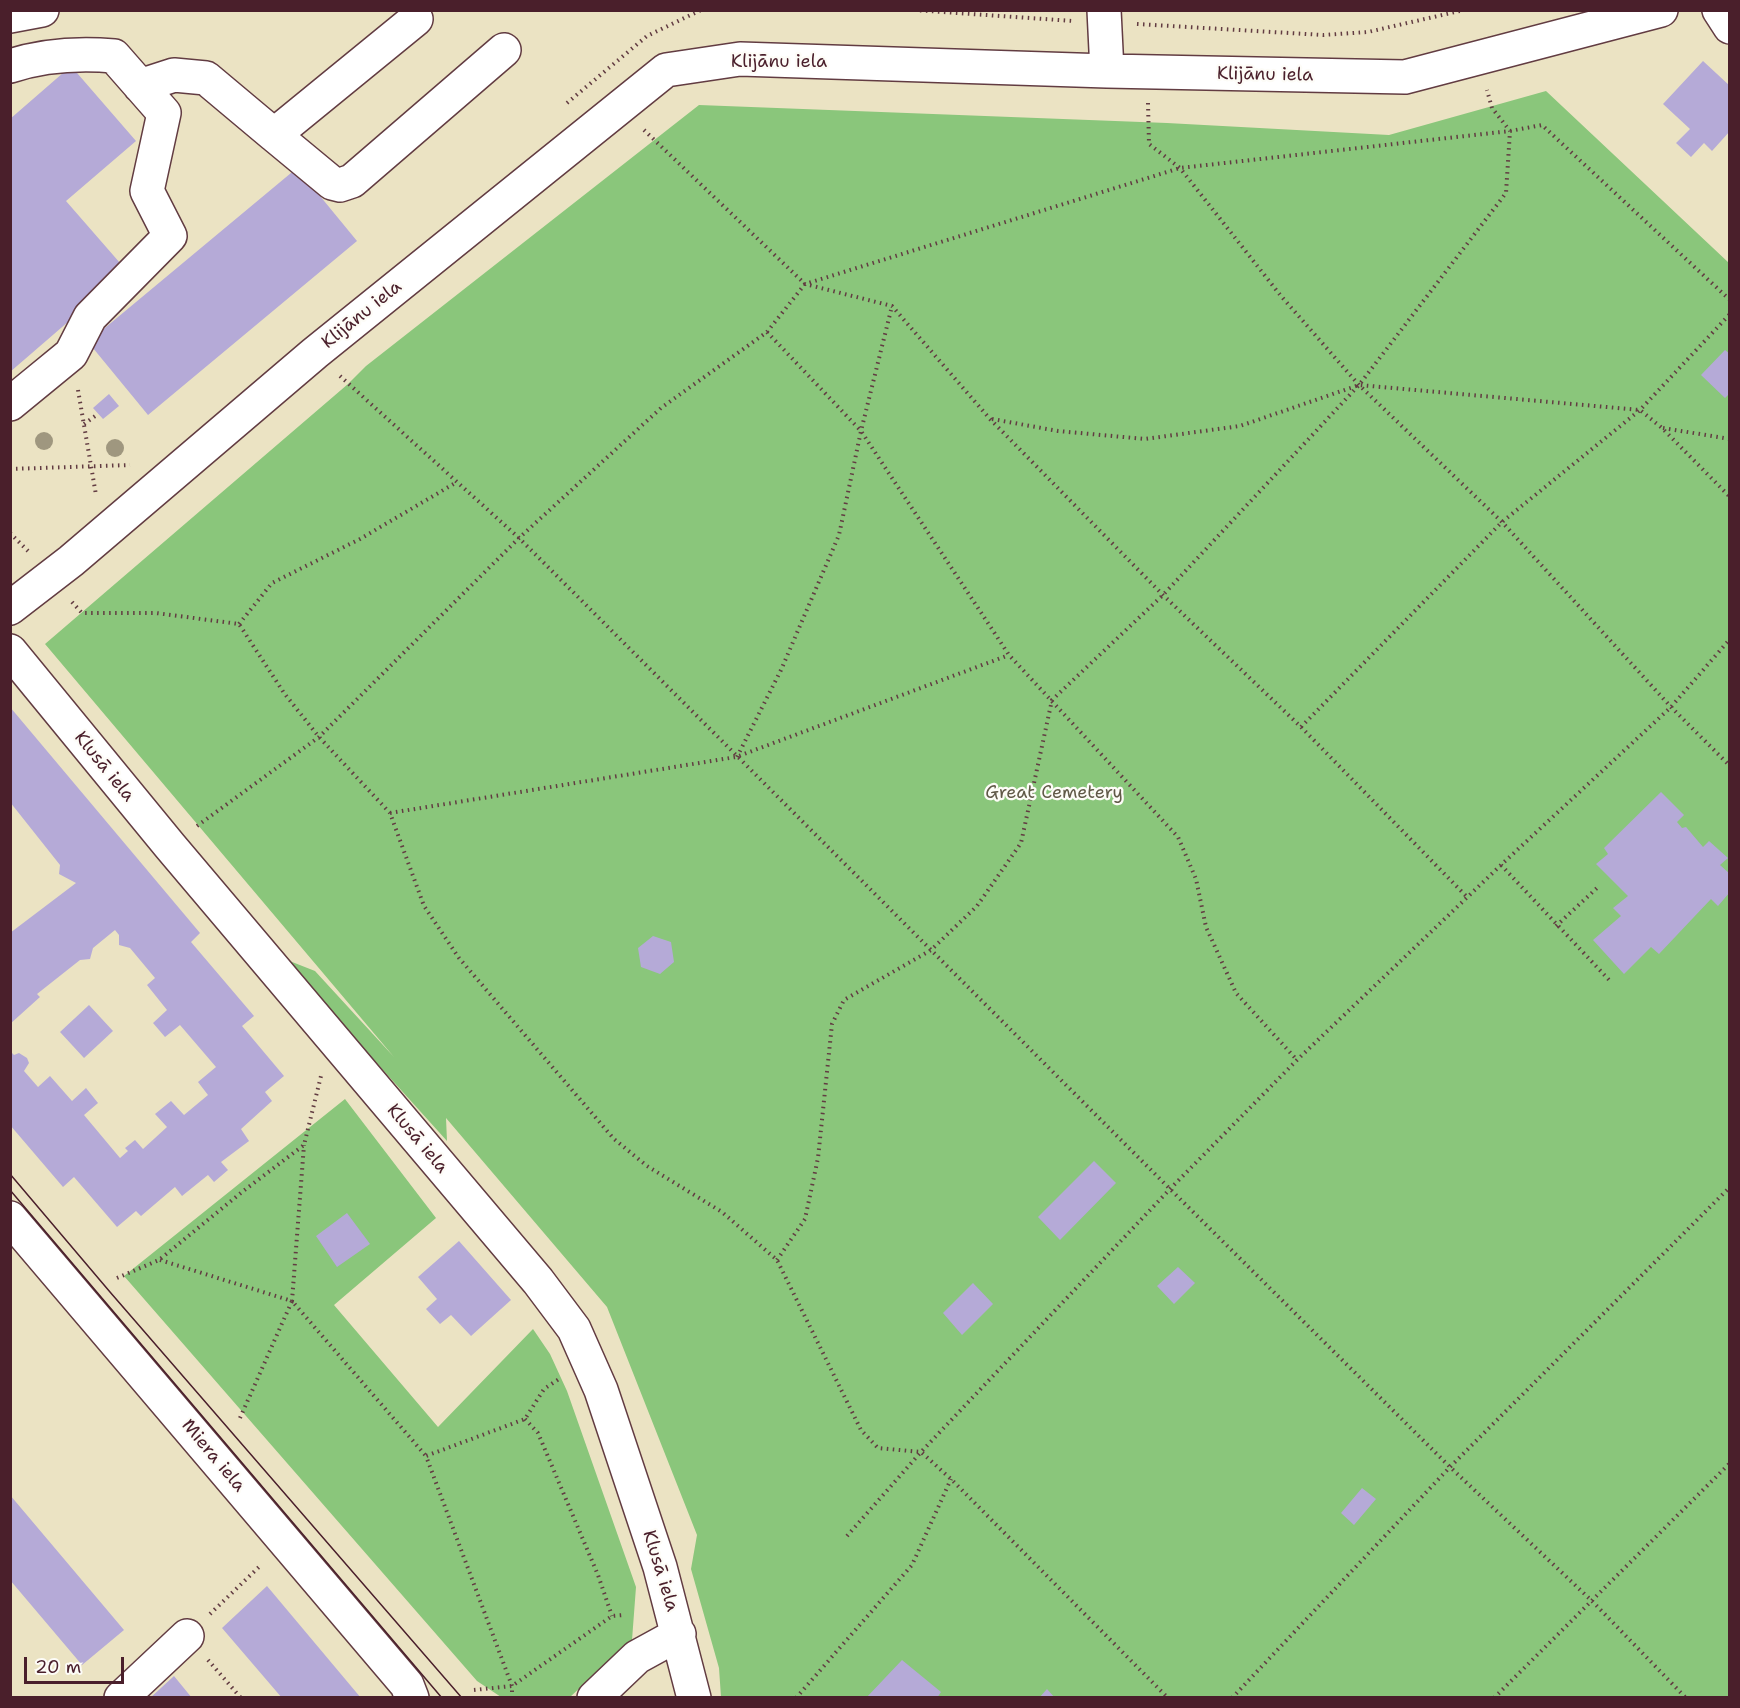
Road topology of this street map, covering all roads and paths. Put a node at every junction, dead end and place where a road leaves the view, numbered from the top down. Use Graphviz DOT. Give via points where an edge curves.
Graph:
graph roads {
  1 [pos="42,10"];
  2 [pos="914,10"];
  3 [pos="1464,10"];
  4 [pos="1660,10"];
  5 [pos="1719,10"];
  6 [pos="10,16"];
  7 [pos="1104,17"];
  8 [pos="416,19"];
  9 [pos="1730,27"];
  10 [pos="504,51"];
  11 [pos="10,66"];
  12 [pos="1107,71"];
  13 [pos="1485,84"];
  14 [pos="140,86"];
  15 [pos="1148,95"];
  16 [pos="639,124"];
  17 [pos="1510,131"];
  18 [pos="274,135"];
  19 [pos="1180,168"];
  20 [pos="805,284"];
  21 [pos="1730,300"];
  22 [pos="892,306"];
  23 [pos="1730,314"];
  24 [pos="767,333"];
  25 [pos="315,353"];
  26 [pos="71,354"];
  27 [pos="1359,385"];
  28 [pos="10,404"];
  29 [pos="1640,410"];
  30 [pos="98,414"];
  31 [pos="990,419"];
  32 [pos="84,424"];
  33 [pos="1662,428"];
  34 [pos="861,430"];
  35 [pos="1730,439"];
  36 [pos="137,465"];
  37 [pos="92,466"];
  38 [pos="10,469"];
  39 [pos="457,482"];
  40 [pos="1730,497"];
  41 [pos="97,499"];
  42 [pos="1502,522"];
  43 [pos="10,533"];
  44 [pos="519,538"];
  45 [pos="27,550"];
  46 [pos="51,578"];
  47 [pos="1163,595"];
  48 [pos="10,608"];
  49 [pos="239,624"];
  50 [pos="1730,639"];
  51 [pos="10,651"];
  52 [pos="1009,656"];
  53 [pos="1052,700"];
  54 [pos="1671,707"];
  55 [pos="1301,727"];
  56 [pos="319,737"];
  57 [pos="736,757"];
  58 [pos="1730,766"];
  59 [pos="390,813"];
  60 [pos="170,846"];
  61 [pos="1501,865"];
  62 [pos="1597,888"];
  63 [pos="1468,898"];
  64 [pos="1556,926"];
  65 [pos="931,950"];
  66 [pos="1611,982"];
  67 [pos="344,1052"];
  68 [pos="1297,1060"];
  69 [pos="304,1145"];
  70 [pos="1730,1187"];
  71 [pos="1170,1189"];
  72 [pos="10,1218"];
  73 [pos="159,1260"];
  74 [pos="777,1260"];
  75 [pos="117,1278"];
  76 [pos="291,1301"];
  77 [pos="588,1360"];
  78 [pos="240,1418"];
  79 [pos="525,1419"];
  80 [pos="921,1452"];
  81 [pos="426,1456"];
  82 [pos="1730,1463"];
  83 [pos="1450,1467"];
  84 [pos="951,1479"];
  85 [pos="847,1536"];
  86 [pos="260,1566"];
  87 [pos="1592,1601"];
  88 [pos="624,1615"];
  89 [pos="612,1616"];
  90 [pos="679,1634"];
  91 [pos="187,1636"];
  92 [pos="512,1686"];
  93 [pos="474,1690"];
  94 [pos="121,1698"];
  95 [pos="241,1698"];
  96 [pos="412,1698"];
  97 [pos="512,1698"];
  98 [pos="594,1698"];
  99 [pos="694,1698"];
  100 [pos="796,1698"];
  101 [pos="1168,1698"];
  102 [pos="1232,1698"];
  103 [pos="1494,1698"];
  104 [pos="1686,1698"];
  1 -- 6 [label="street"];
  2 -- 7 [label="path"];
  3 -- 7 [label="path" via="1368,32 1323,35"];
  4 -- 12 [label="street, Klijānu iela" via="1405,77"];
  5 -- 9 [label="street"];
  7 -- 12 [label="street"];
  8 -- 18 [label="street"];
  10 -- 18 [label="street" via="352,181 332,183"];
  11 -- 14 [label="street" via="77,53 114,56"];
  12 -- 25 [label="street, Klijānu iela" via="740,59 666,70"];
  13 -- 17 [label="path" via="1492,108"];
  14 -- 18 [label="street" via="174,75 206,78"];
  14 -- 26 [label="street" via="164,114 147,192 171,236 90,317"];
  15 -- 19 [label="path" via="1149,144"];
  16 -- 20 [label="path"];
  17 -- 19 [label="path"];
  17 -- 21 [label="path" via="1542,125"];
  17 -- 27 [label="path" via="1506,193"];
  19 -- 20 [label="path"];
  19 -- 27 [label="path" via="1281,296"];
  20 -- 22 [label="path"];
  20 -- 24 [label="path"];
  22 -- 31 [label="path"];
  22 -- 34 [label="path"];
  23 -- 29 [label="path"];
  24 -- 34 [label="path"];
  24 -- 44 [label="path" via="660,408"];
  25 -- 39 [label="path"];
  25 -- 46 [label="street, Klijānu iela"];
  26 -- 28 [label="street"];
  26 -- 32 [label="path"];
  27 -- 29 [label="path"];
  27 -- 31 [label="path" via="1240,426 1145,439 1058,431"];
  27 -- 42 [label="path"];
  27 -- 47 [label="path"];
  29 -- 33 [label="path"];
  29 -- 42 [label="path"];
  30 -- 32 [label="path"];
  31 -- 47 [label="path"];
  32 -- 37 [label="path"];
  33 -- 35 [label="path"];
  33 -- 40 [label="path"];
  34 -- 52 [label="path"];
  34 -- 57 [label="path" via="839,535 781,670"];
  36 -- 37 [label="path"];
  37 -- 38 [label="path"];
  37 -- 41 [label="path"];
  39 -- 44 [label="path"];
  39 -- 49 [label="path" via="360,539 272,583"];
  42 -- 54 [label="path"];
  42 -- 55 [label="path"];
  43 -- 45 [label="path"];
  44 -- 56 [label="path"];
  44 -- 57 [label="path"];
  46 -- 48 [label="street, Klijānu iela"];
  46 -- 49 [label="path" via="82,613 156,613"];
  47 -- 53 [label="path"];
  47 -- 55 [label="path"];
  49 -- 56 [label="path" via="284,693"];
  50 -- 54 [label="path"];
  51 -- 60 [label="street, Klusā iela"];
  52 -- 53 [label="path"];
  52 -- 57 [label="path"];
  53 -- 65 [label="path" via="1021,843 977,906"];
  53 -- 68 [label="path" via="1178,837 1196,879 1206,927 1236,993"];
  54 -- 58 [label="path"];
  54 -- 61 [label="path"];
  55 -- 63 [label="path"];
  56 -- 59 [label="path"];
  56 -- 60 [label="path"];
  57 -- 59 [label="path"];
  57 -- 65 [label="path"];
  59 -- 74 [label="path" via="424,906 459,958 614,1139 647,1167 722,1212"];
  60 -- 67 [label="street, Klusā iela"];
  61 -- 63 [label="path"];
  61 -- 64 [label="path"];
  62 -- 64 [label="path"];
  63 -- 68 [label="path"];
  64 -- 66 [label="path"];
  65 -- 71 [label="path"];
  65 -- 74 [label="path" via="844,1000 832,1024 818,1158 805,1218"];
  67 -- 69 [label="path" via="321,1073"];
  67 -- 77 [label="street, Klusā iela" via="538,1281 574,1329"];
  68 -- 71 [label="path"];
  69 -- 73 [label="path"];
  69 -- 76 [label="path"];
  70 -- 83 [label="path"];
  71 -- 80 [label="path"];
  71 -- 83 [label="path"];
  72 -- 96 [label="street, Miera iela" via="407,1685"];
  73 -- 75 [label="path"];
  73 -- 76 [label="path"];
  74 -- 80 [label="path" via="861,1430 878,1449"];
  76 -- 78 [label="path"];
  76 -- 81 [label="path"];
  77 -- 79 [label="path" via="544,1389"];
  77 -- 90 [label="street, Klusā iela" via="628,1467"];
  79 -- 81 [label="path"];
  79 -- 89 [label="path" via="538,1433"];
  80 -- 84 [label="path"];
  80 -- 85 [label="path"];
  81 -- 92 [label="path"];
  82 -- 87 [label="path"];
  83 -- 87 [label="path"];
  83 -- 102 [label="path"];
  84 -- 100 [label="path" via="912,1565"];
  84 -- 101 [label="path"];
  86 -- 91 [label="path"];
  87 -- 103 [label="path"];
  87 -- 104 [label="path"];
  88 -- 89 [label="path"];
  89 -- 92 [label="path"];
  90 -- 98 [label="street" via="637,1657"];
  90 -- 99 [label="street, Klusā iela"];
  91 -- 94 [label="street"];
  91 -- 95 [label="path"];
  92 -- 93 [label="path"];
  92 -- 97 [label="path"];
}
